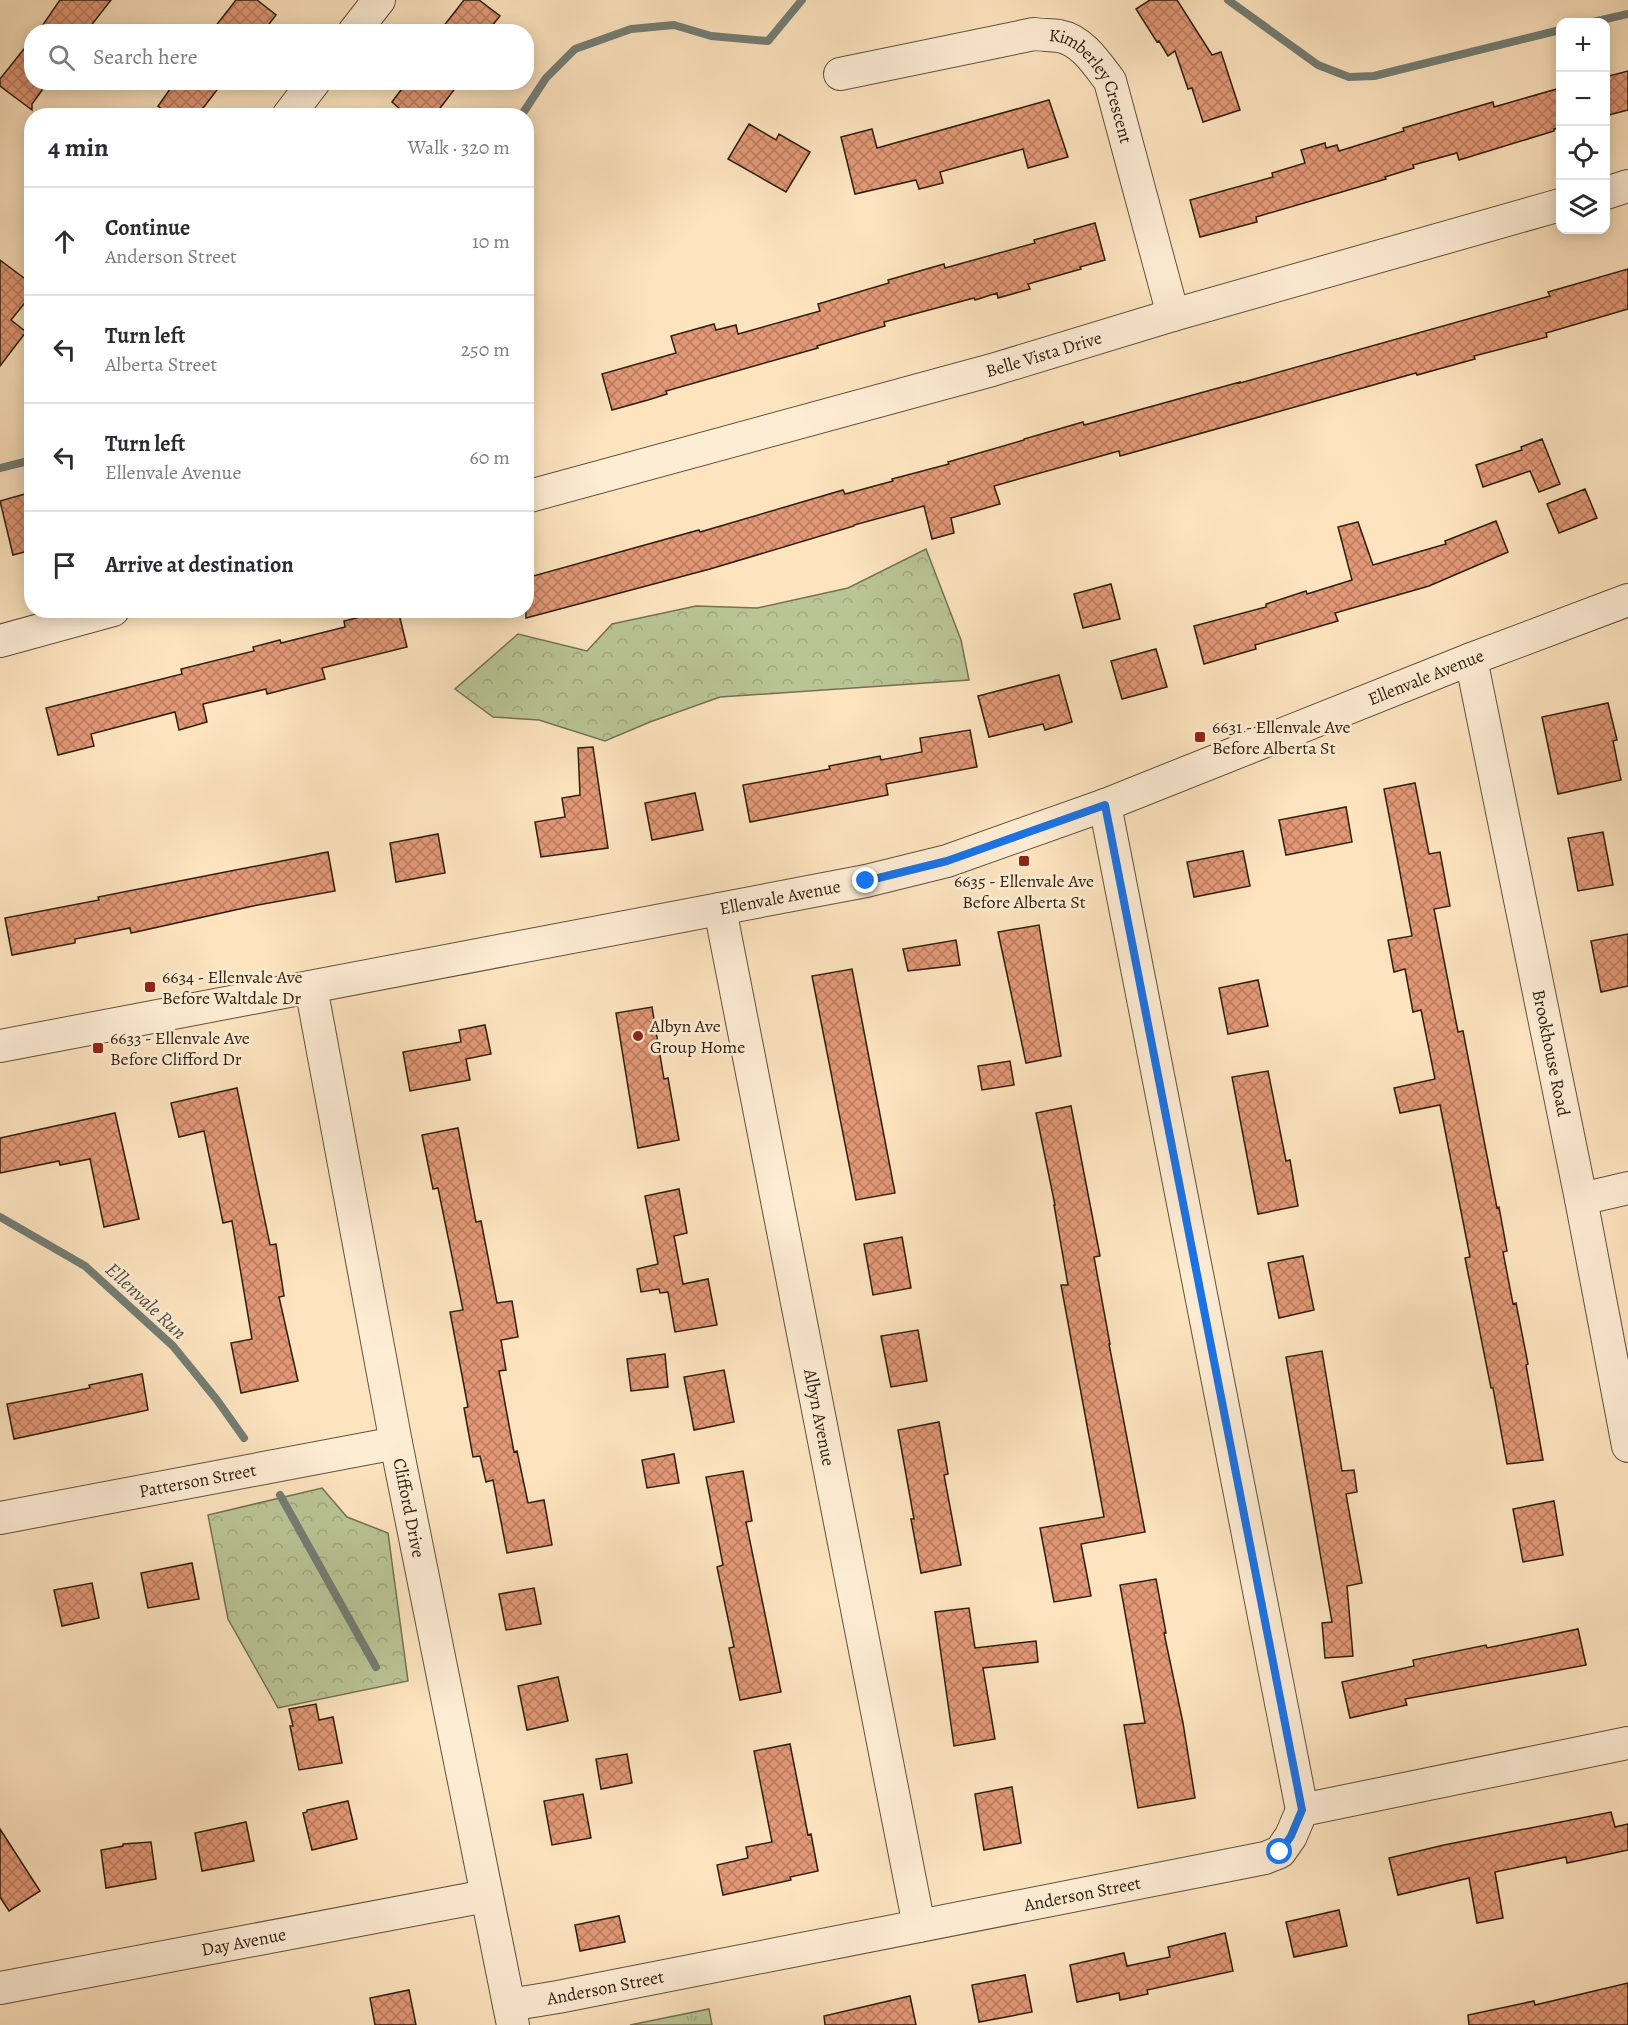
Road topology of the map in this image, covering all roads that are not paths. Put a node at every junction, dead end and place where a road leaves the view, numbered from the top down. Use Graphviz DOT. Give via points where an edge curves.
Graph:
graph roads {
  1 [pos="379,0"];
  2 [pos="360,24"];
  3 [pos="840,74"];
  4 [pos="308,90"];
  5 [pos="294,108"];
  6 [pos="1628,186"];
  7 [pos="1610,191"];
  8 [pos="1556,206"];
  9 [pos="1173,315"];
  10 [pos="534,495"];
  11 [pos="1628,600"];
  12 [pos="84,618"];
  13 [pos="0,641"];
  14 [pos="1471,659"];
  15 [pos="1105,805"];
  16 [pos="720,909"];
  17 [pos="311,987"];
  18 [pos="0,1046"];
  19 [pos="1628,1188"];
  20 [pos="1581,1199"];
  21 [pos="396,1443"];
  22 [pos="1628,1446"];
  23 [pos="0,1518"];
  24 [pos="1628,1743"];
  25 [pos="1302,1810"];
  26 [pos="486,1896"];
  27 [pos="919,1926"];
  28 [pos="0,1988"];
  29 [pos="511,2015"];
  1 -- 2 [label="street"];
  3 -- 9 [label="street, Kimberley Crescent" via="1034,34 1060,36 1076,43 1110,81"];
  4 -- 5 [label="street"];
  6 -- 7 [label="street"];
  8 -- 9 [label="street, Belle Vista Drive"];
  9 -- 10 [label="street, Belle Vista Drive" via="992,370"];
  11 -- 14 [label="street, Ellenvale Avenue"];
  12 -- 13 [label="street"];
  14 -- 15 [label="street, Ellenvale Avenue"];
  14 -- 20 [label="street, Brookhouse Road"];
  15 -- 16 [label="street, Ellenvale Avenue" via="947,861"];
  15 -- 25 [label="street"];
  16 -- 17 [label="street, Ellenvale Avenue"];
  16 -- 27 [label="street, Albyn Avenue"];
  17 -- 18 [label="street, Ellenvale Avenue"];
  17 -- 21 [label="street, Clifford Drive"];
  19 -- 20 [label="street"];
  20 -- 22 [label="street, Brookhouse Road"];
  21 -- 23 [label="street, Patterson Street"];
  21 -- 26 [label="street, Clifford Drive"];
  24 -- 25 [label="street"];
  25 -- 27 [label="street, Anderson Street" via="1280,1852 1265,1858"];
  26 -- 28 [label="street, Day Avenue"];
  26 -- 29 [label="street, Clifford Drive"];
  27 -- 29 [label="street, Anderson Street" via="570,1995"];
}
